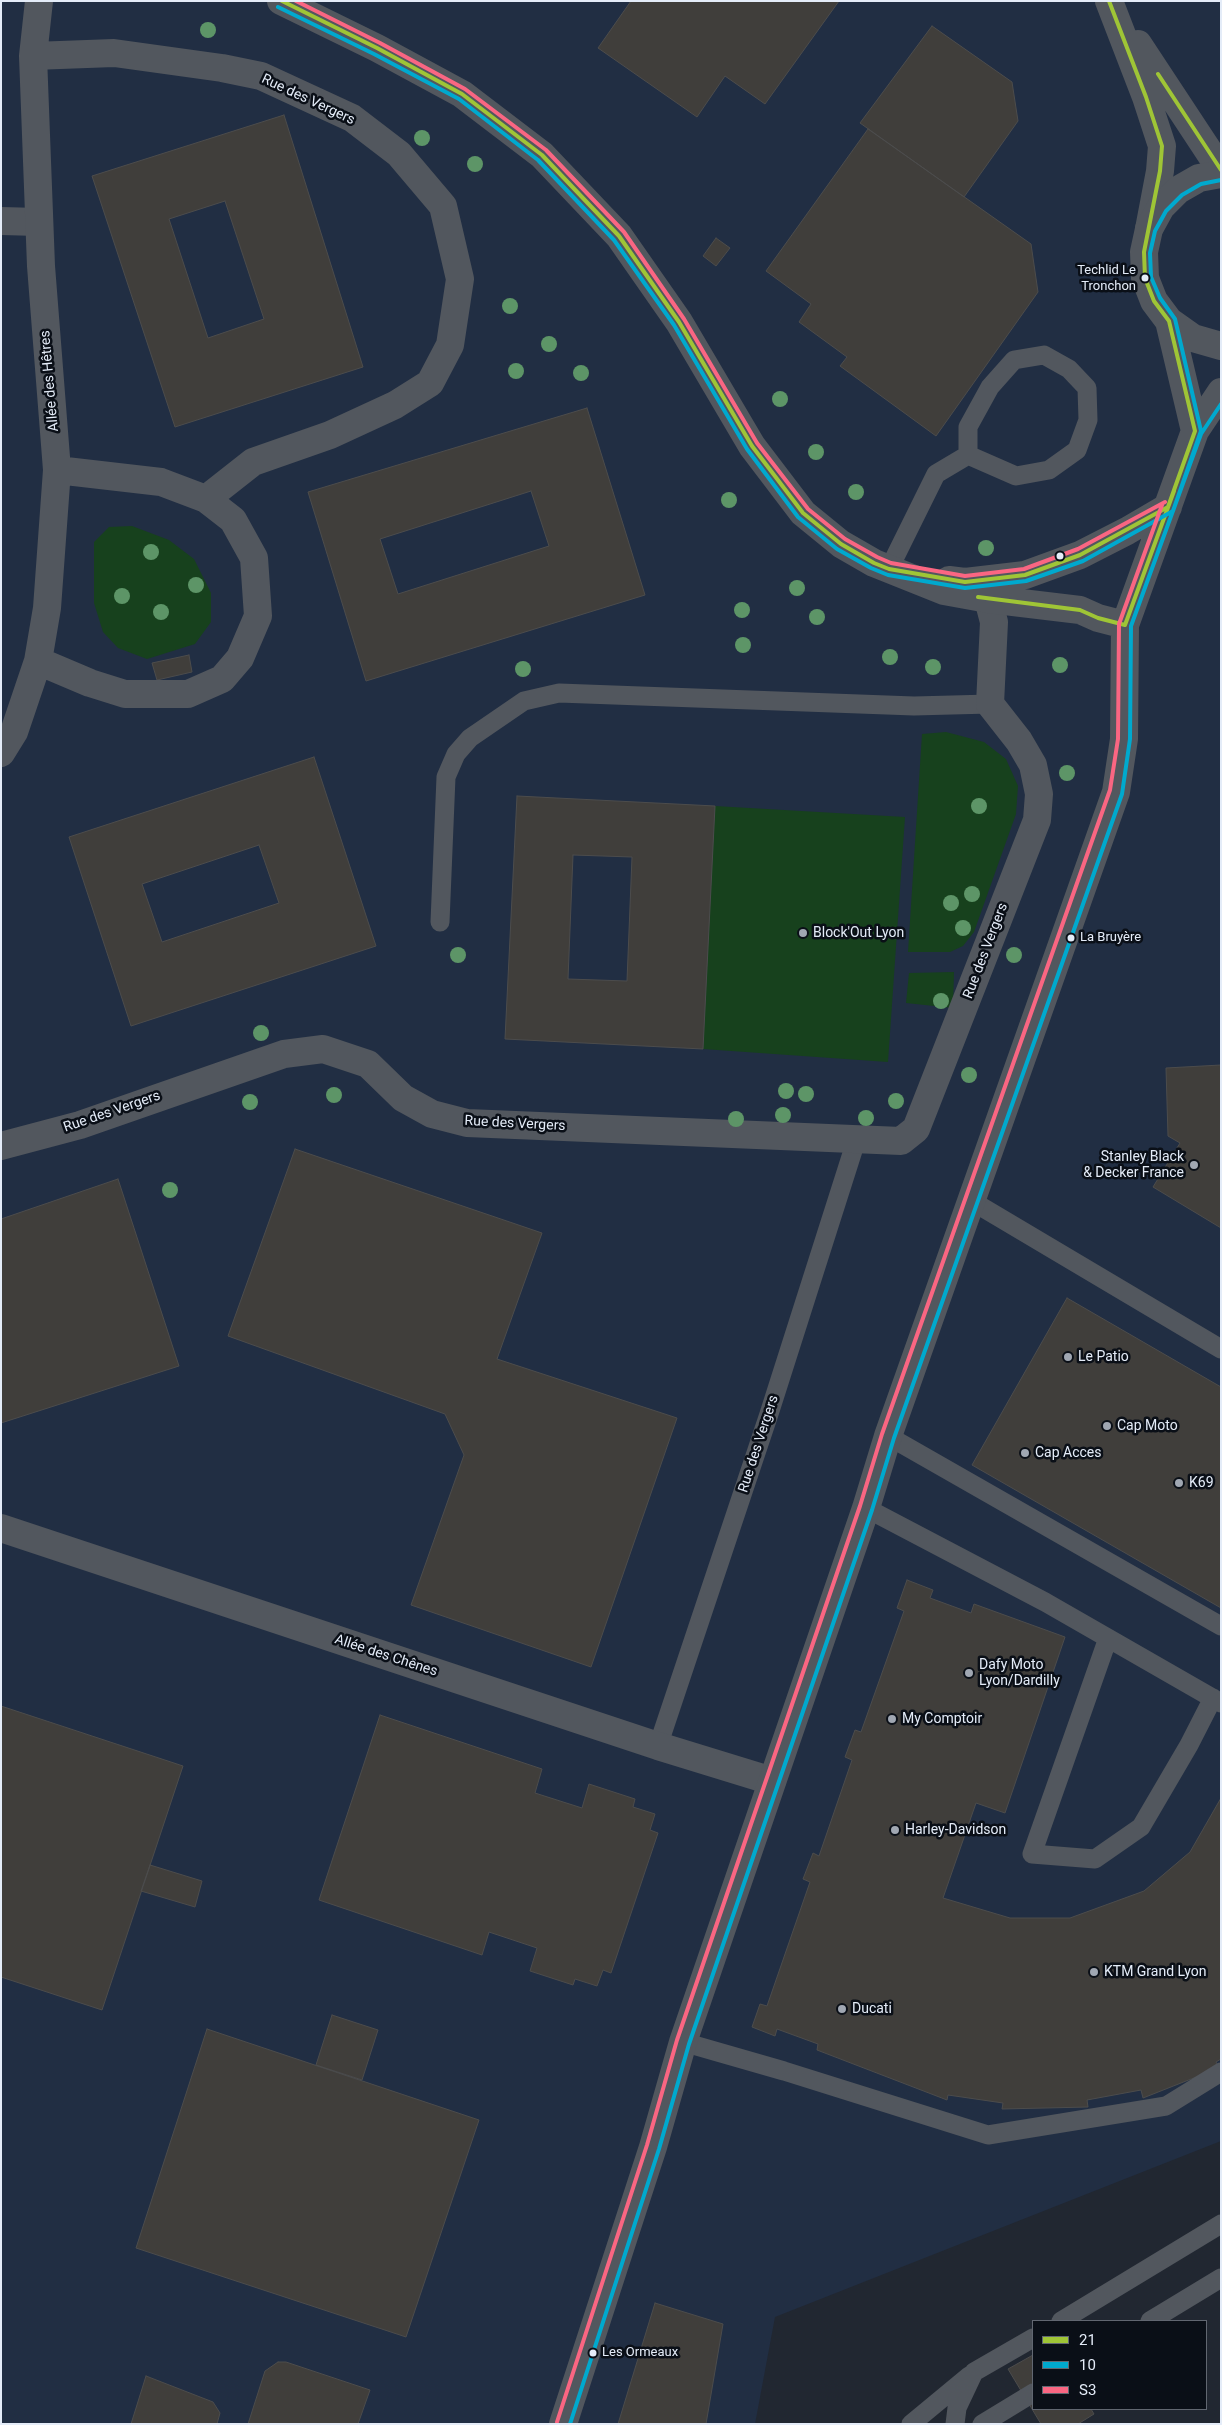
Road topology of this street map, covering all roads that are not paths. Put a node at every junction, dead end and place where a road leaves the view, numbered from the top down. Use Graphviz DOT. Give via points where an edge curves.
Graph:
graph roads {
  1 [pos="39,1"];
  2 [pos="281,1"];
  3 [pos="1110,1"];
  4 [pos="33,56"];
  5 [pos="1221,172"];
  6 [pos="1,221"];
  7 [pos="39,222"];
  8 [pos="1149,228"];
  9 [pos="1169,321"];
  10 [pos="1221,346"];
  11 [pos="1221,392"];
  12 [pos="1195,431"];
  13 [pos="968,454"];
  14 [pos="57,470"];
  15 [pos="206,499"];
  16 [pos="1168,507"];
  17 [pos="889,569"];
  18 [pos="988,599"];
  19 [pos="1125,625"];
  20 [pos="38,662"];
  21 [pos="990,704"];
  22 [pos="1,753"];
  23 [pos="440,922"];
  24 [pos="856,1141"];
  25 [pos="1,1146"];
  26 [pos="970,1200"];
  27 [pos="1221,1349"];
  28 [pos="888,1436"];
  29 [pos="866,1508"];
  30 [pos="1,1528"];
  31 [pos="1221,1626"];
  32 [pos="1108,1638"];
  33 [pos="1217,1700"];
  34 [pos="658,1746"];
  35 [pos="772,1781"];
  36 [pos="683,2042"];
  37 [pos="1221,2072"];
  38 [pos="1221,2224"];
  39 [pos="1221,2278"];
  40 [pos="1063,2320"];
  41 [pos="1152,2320"];
  42 [pos="1032,2339"];
  43 [pos="974,2372"];
  44 [pos="1032,2394"];
  45 [pos="563,2424"];
  46 [pos="911,2424"];
  47 [pos="954,2424"];
  48 [pos="982,2424"];
  1 -- 4 [label="street, Allée des Hêtres"];
  2 -- 17 [label="street" via="462,94 542,154 619,236 679,322 752,446 803,513 841,544"];
  3 -- 5 [label="street"];
  3 -- 8 [label="street" via="1162,146"];
  4 -- 7 [label="street, Allée des Hêtres"];
  4 -- 15 [label="street, Rue des Vergers" via="114,53 261,76 352,118 399,154 443,206 460,279 450,345 430,383 395,405 338,431 253,462"];
  5 -- 8 [label="street" via="1199,178 1178,190 1161,207"];
  6 -- 7 [label="street"];
  7 -- 14 [label="street, Allée des Hêtres"];
  8 -- 9 [label="street" via="1144,252 1146,278 1154,301"];
  9 -- 10 [label="street" via="1193,338"];
  9 -- 12 [label="street"];
  11 -- 12 [label="street"];
  12 -- 16 [label="street"];
  13 -- 13 [label="lane" via="1016,476 1049,470 1077,450 1088,420 1087,388 1068,369 1044,354 1014,360 990,387 968,427"];
  13 -- 17 [label="lane" via="936,474"];
  14 -- 15 [label="street" via="161,482"];
  14 -- 20 [label="street, Allée des Hêtres" via="47,608"];
  15 -- 20 [label="street" via="233,520 254,558 258,616 240,658 222,679 188,694 125,694"];
  16 -- 17 [label="street" via="1080,555 1025,574 965,582"];
  16 -- 19 [label="street"];
  17 -- 18 [label="street" via="944,591"];
  18 -- 19 [label="street" via="1080,610"];
  18 -- 21 [label="street" via="994,622"];
  19 -- 26 [label="street" via="1124,739 1116,792"];
  20 -- 22 [label="street, Allée des Hêtres" via="14,732"];
  21 -- 23 [label="lane" via="914,706 559,693 524,701 470,738 456,754 446,777"];
  21 -- 24 [label="street, Rue des Vergers" via="1033,765 1039,794 1037,820 916,1129 901,1141"];
  24 -- 25 [label="street, Rue des Vergers" via="467,1123 432,1114 403,1098 368,1064 323,1049 284,1054 80,1125"];
  24 -- 34 [label="lane, Rue des Vergers"];
  26 -- 27 [label="lane"];
  26 -- 28 [label="street"];
  28 -- 29 [label="street"];
  28 -- 31 [label="lane"];
  29 -- 32 [label="lane"];
  29 -- 35 [label="street"];
  30 -- 34 [label="street, Allée des Chênes"];
  32 -- 33 [label="lane"];
  32 -- 33 [label="lane" via="1032,1854 1095,1859 1141,1827"];
  34 -- 35 [label="street, Allée des Chênes"];
  35 -- 36 [label="street"];
  36 -- 37 [label="lane" via="988,2135 1166,2106"];
  36 -- 45 [label="street" via="653,2146"];
  38 -- 40 [label="lane"];
  39 -- 41 [label="lane"];
  42 -- 43 [label="lane"];
  43 -- 46 [label="lane"];
  43 -- 47 [label="lane" via="957,2408"];
  44 -- 48 [label="lane"];
}
